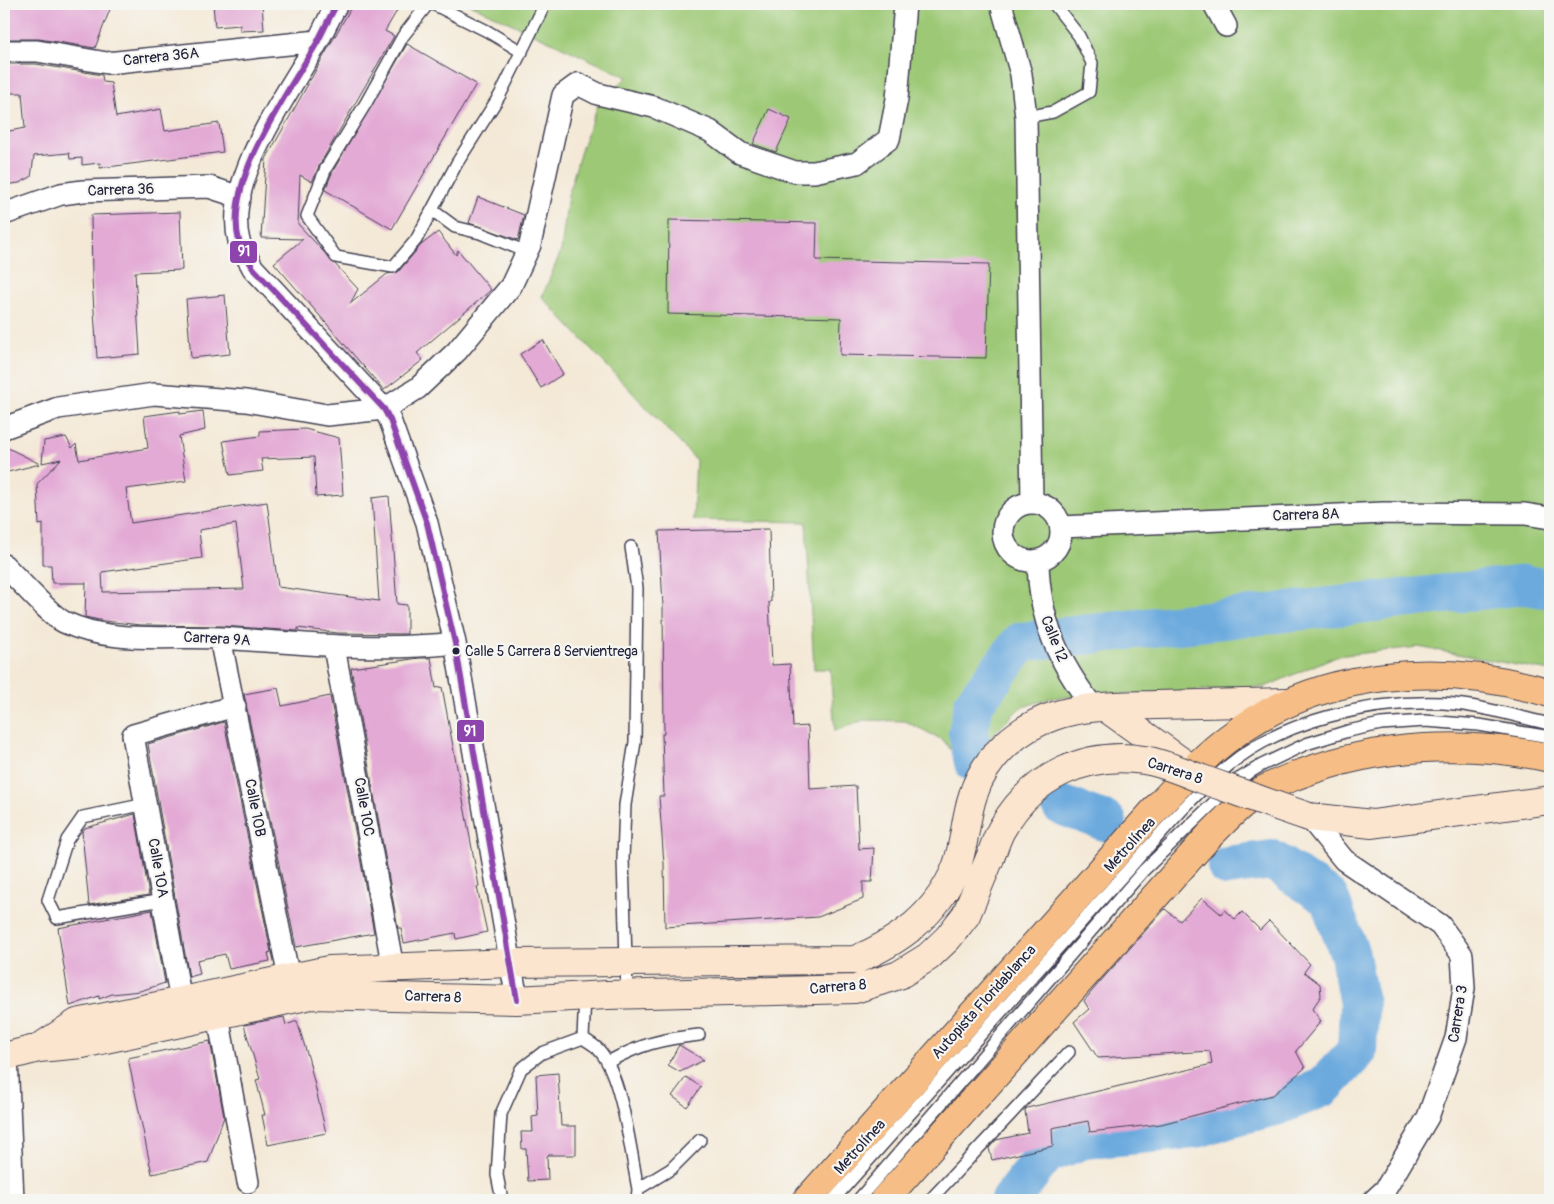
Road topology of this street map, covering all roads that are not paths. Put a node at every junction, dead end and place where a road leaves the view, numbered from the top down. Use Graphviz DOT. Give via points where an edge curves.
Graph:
graph roads {
  1 [pos="337,4"];
  2 [pos="428,4"];
  3 [pos="433,4"];
  4 [pos="545,4"];
  5 [pos="905,4"];
  6 [pos="1001,4"];
  7 [pos="1054,4"];
  8 [pos="1214,4"];
  9 [pos="1226,26"];
  10 [pos="318,41"];
  11 [pos="4,51"];
  12 [pos="522,52"];
  13 [pos="1026,117"];
  14 [pos="240,197"];
  15 [pos="432,210"];
  16 [pos="4,214"];
  17 [pos="527,252"];
  18 [pos="384,409"];
  19 [pos="4,428"];
  20 [pos="1032,502"];
  21 [pos="1550,518"];
  22 [pos="1061,527"];
  23 [pos="631,547"];
  24 [pos="1038,561"];
  25 [pos="4,565"];
  26 [pos="220,638"];
  27 [pos="454,642"];
  28 [pos="334,647"];
  29 [pos="1550,678"];
  30 [pos="1493,681"];
  31 [pos="1550,693"];
  32 [pos="1289,702"];
  33 [pos="235,706"];
  34 [pos="1094,708"];
  35 [pos="1550,724"];
  36 [pos="1550,737"];
  37 [pos="1550,758"];
  38 [pos="1193,770"];
  39 [pos="1550,800"];
  40 [pos="146,804"];
  41 [pos="1169,809"];
  42 [pos="1309,817"];
  43 [pos="1200,830"];
  44 [pos="1125,859"];
  45 [pos="956,868"];
  46 [pos="1153,880"];
  47 [pos="164,900"];
  48 [pos="928,957"];
  49 [pos="511,963"];
  50 [pos="625,963"];
  51 [pos="393,968"];
  52 [pos="290,978"];
  53 [pos="626,995"];
  54 [pos="585,996"];
  55 [pos="517,1000"];
  56 [pos="181,1001"];
  57 [pos="218,1016"];
  58 [pos="699,1035"];
  59 [pos="583,1038"];
  60 [pos="39,1048"];
  61 [pos="1069,1052"];
  62 [pos="5,1056"];
  63 [pos="608,1062"];
  64 [pos="700,1140"];
  65 [pos="248,1182"];
  66 [pos="638,1194"];
  67 [pos="932,1199"];
  68 [pos="13,1200"];
  69 [pos="502,1200"];
  70 [pos="807,1200"];
  71 [pos="834,1200"];
  72 [pos="858,1200"];
  73 [pos="884,1200"];
  74 [pos="1374,1200"];
  1 -- 10 [label="street"];
  2 -- 15 [label="lane" via="403,36 326,168 307,216 336,257 393,267 416,240"];
  3 -- 12 [label="lane"];
  4 -- 12 [label="lane"];
  5 -- 17 [label="street" via="897,99 889,139 857,164 795,172 740,152 710,132 654,107 598,94 578,84 563,94"];
  6 -- 13 [label="street" via="1021,74"];
  7 -- 13 [label="lane" via="1079,36 1092,63 1089,92 1053,112"];
  8 -- 9 [label="street"];
  10 -- 11 [label="street, Carrera 36A" via="107,62 37,51"];
  10 -- 14 [label="street" via="268,124 248,166"];
  12 -- 15 [label="lane"];
  13 -- 20 [label="street"];
  14 -- 16 [label="street, Carrera 36" via="209,187 84,192 61,194"];
  14 -- 18 [label="street" via="237,218 240,241 253,268"];
  15 -- 17 [label="lane" via="455,228 480,232"];
  17 -- 18 [label="street" via="510,286 457,351 418,388"];
  18 -- 19 [label="street" via="327,415 246,401 154,394 58,408"];
  18 -- 27 [label="street" via="427,523"];
  20 -- 22 [label="street" via="1051,509"];
  20 -- 24 [label="street" via="1014,509 1004,525 1003,535 1011,553 1024,560"];
  21 -- 22 [label="street, Carrera 8A" via="1525,514 1384,513"];
  22 -- 24 [label="street" via="1059,544 1054,552"];
  23 -- 50 [label="lane" via="637,588 635,742 625,805"];
  24 -- 34 [label="street, Calle 12" via="1038,588 1044,616 1060,658"];
  25 -- 26 [label="street, Carrera 9A" via="62,622 98,635"];
  26 -- 28 [label="street, Carrera 9A"];
  26 -- 33 [label="street, Calle 10B"];
  27 -- 28 [label="street, Carrera 9A" via="410,648"];
  27 -- 49 [label="street"];
  28 -- 51 [label="street, Calle 10C"];
  29 -- 30 [label="street"];
  30 -- 31 [label="highway, Autopista Floridablanca"];
  30 -- 32 [label="highway, Autopista Floridablanca" via="1444,674 1386,675 1330,687"];
  32 -- 34 [label="main road, Carrera 8"];
  32 -- 38 [label="highway, Autopista Floridablanca" via="1232,736"];
  33 -- 40 [label="street, Calle 10A" via="133,735"];
  33 -- 52 [label="street, Calle 10B"];
  34 -- 38 [label="main road, Carrera 8"];
  34 -- 45 [label="main road, Carrera 8" via="1055,715 1028,727 1004,745 986,768 973,794"];
  35 -- 41 [label="lane, Metrolínea" via="1444,703 1399,704 1338,714 1269,740"];
  36 -- 43 [label="lane" via="1479,725 1425,721 1381,724 1348,731 1306,744 1237,780"];
  37 -- 43 [label="highway" via="1518,751 1444,747 1394,750 1354,758 1314,769 1254,795"];
  38 -- 41 [label="highway, Autopista Floridablanca"];
  39 -- 42 [label="main road, Carrera 8" via="1372,824"];
  40 -- 47 [label="street, Calle 10A"];
  40 -- 47 [label="lane" via="83,817 66,840 48,900 57,918"];
  41 -- 44 [label="highway, Autopista Floridablanca"];
  42 -- 48 [label="main road, Carrera 8, bridge" via="1160,764 1116,758 1095,760 1066,769 1035,788 1016,807 1002,828 966,915"];
  42 -- 74 [label="street, Carrera 3" via="1344,860 1440,925 1462,955 1464,988 1456,1038 1428,1117 1385,1190"];
  43 -- 46 [label="highway"];
  44 -- 70 [label="highway, Autopista Floridablanca"];
  44 -- 71 [label="lane, Metrolínea"];
  45 -- 48 [label="main road"];
  45 -- 50 [label="main road, Carrera 8" via="936,902 913,927 886,946 855,960"];
  46 -- 72 [label="lane, Metrolínea"];
  46 -- 73 [label="highway"];
  47 -- 56 [label="street, Calle 10A"];
  48 -- 53 [label="main road, Carrera 8" via="899,975 855,989"];
  49 -- 50 [label="main road, Carrera 8"];
  49 -- 51 [label="main road, Carrera 8"];
  49 -- 55 [label="street"];
  50 -- 53 [label="lane"];
  51 -- 52 [label="main road, Carrera 8" via="329,970"];
  52 -- 56 [label="main road, Carrera 8"];
  53 -- 54 [label="main road, Carrera 8"];
  54 -- 55 [label="main road, Carrera 8"];
  54 -- 59 [label="lane"];
  55 -- 57 [label="main road, Carrera 8" via="311,995"];
  56 -- 60 [label="main road, Carrera 8" via="77,1023"];
  57 -- 60 [label="main road, Carrera 8" via="82,1044"];
  57 -- 65 [label="street"];
  58 -- 63 [label="lane" via="663,1039 636,1047"];
  59 -- 63 [label="lane" via="599,1049"];
  59 -- 69 [label="lane" via="542,1053 522,1069 501,1114 497,1175"];
  60 -- 62 [label="main road, Carrera 8"];
  61 -- 67 [label="lane"];
  62 -- 68 [label="street"];
  63 -- 66 [label="lane" via="618,1092"];
  64 -- 66 [label="lane" via="672,1169"];
}
